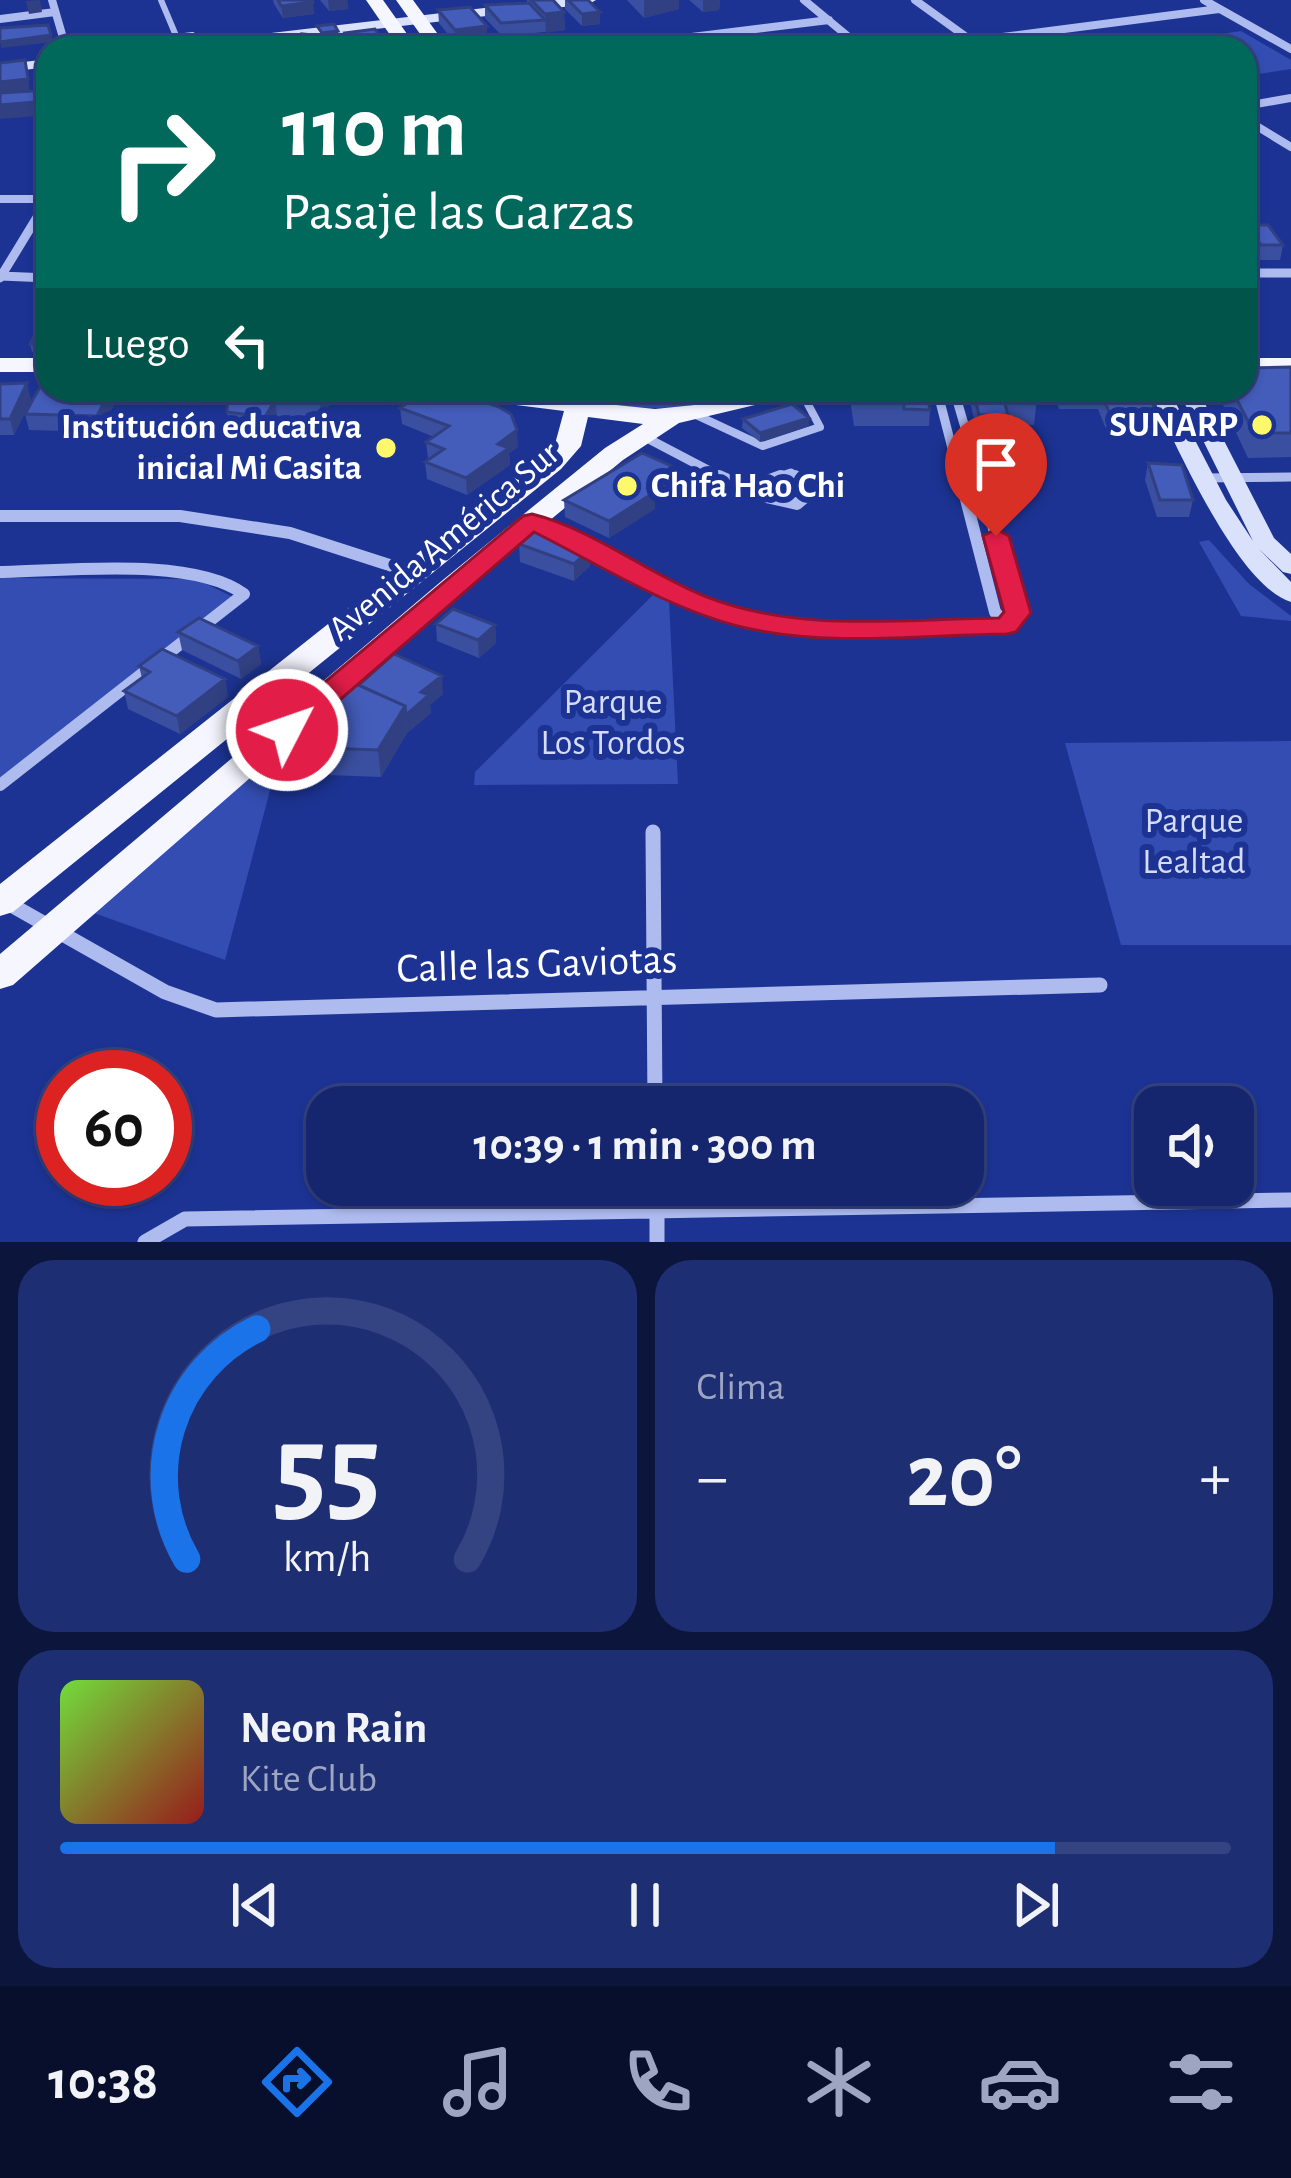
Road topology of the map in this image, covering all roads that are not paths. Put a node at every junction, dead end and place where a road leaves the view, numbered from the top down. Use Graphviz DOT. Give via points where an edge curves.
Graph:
graph roads {
  1 [pos="52,0"];
  2 [pos="160,0"];
  3 [pos="498,0"];
  4 [pos="589,0"];
  5 [pos="803,0"];
  6 [pos="937,0"];
  7 [pos="1204,0"];
  8 [pos="917,1"];
  9 [pos="1220,9"];
  10 [pos="412,10"];
  11 [pos="55,12"];
  12 [pos="383,12"];
  13 [pos="0,19"];
  14 [pos="829,20"];
  15 [pos="720,32"];
  16 [pos="62,36"];
  17 [pos="173,36"];
  18 [pos="223,36"];
  19 [pos="430,36"];
  20 [pos="691,36"];
  21 [pos="724,36"];
  22 [pos="848,36"];
  23 [pos="964,36"];
  24 [pos="1010,36"];
  25 [pos="1291,49"];
  26 [pos="36,54"];
  27 [pos="0,58"];
  28 [pos="36,64"];
  29 [pos="0,69"];
  30 [pos="1291,98"];
  31 [pos="1257,104"];
  32 [pos="1257,126"];
  33 [pos="1291,147"];
  34 [pos="0,199"];
  35 [pos="36,199"];
  36 [pos="36,219"];
  37 [pos="1257,273"];
  38 [pos="1291,273"];
  39 [pos="1,277"];
  40 [pos="36,278"];
  41 [pos="1257,364"];
  42 [pos="0,365"];
  43 [pos="36,365"];
  44 [pos="1291,365"];
  45 [pos="0,381"];
  46 [pos="36,381"];
  47 [pos="1257,381"];
  48 [pos="1291,381"];
  49 [pos="565,402"];
  50 [pos="574,402"];
  51 [pos="728,402"];
  52 [pos="815,402"];
  53 [pos="940,402"];
  54 [pos="957,402"];
  55 [pos="1166,402"];
  56 [pos="1194,402"];
  57 [pos="684,414"];
  58 [pos="945,421"];
  59 [pos="963,421"];
  60 [pos="644,437"];
  61 [pos="1291,477"];
  62 [pos="1206,478"];
  63 [pos="1233,478"];
  64 [pos="748,488"];
  65 [pos="0,516"];
  66 [pos="532,521"];
  67 [pos="1291,567"];
  68 [pos="0,572"];
  69 [pos="417,574"];
  70 [pos="1291,595"];
  71 [pos="1007,626"];
  72 [pos="0,784"];
  73 [pos="653,832"];
  74 [pos="1,902"];
  75 [pos="56,930"];
  76 [pos="0,975"];
  77 [pos="1100,985"];
  78 [pos="652,995"];
  79 [pos="654,1086"];
  80 [pos="1291,1200"];
  81 [pos="658,1208"];
  82 [pos="145,1242"];
  83 [pos="657,1242"];
  1 -- 11 [label="street"];
  2 -- 17 [label="lane"];
  3 -- 10 [label="street"];
  4 -- 10 [label="street"];
  5 -- 14 [label="street"];
  6 -- 8 [label="street"];
  7 -- 9 [label="street"];
  8 -- 23 [label="street"];
  9 -- 24 [label="street"];
  9 -- 25 [label="street"];
  10 -- 12 [label="street"];
  10 -- 19 [label="main road"];
  11 -- 13 [label="street"];
  11 -- 16 [label="street"];
  12 -- 18 [label="street"];
  14 -- 15 [label="street"];
  14 -- 22 [label="street"];
  15 -- 20 [label="street"];
  15 -- 21 [label="street"];
  26 -- 27 [label="street"];
  28 -- 29 [label="street"];
  30 -- 31 [label="street"];
  32 -- 33 [label="street"];
  34 -- 35 [label="street"];
  36 -- 39 [label="street"];
  37 -- 38 [label="street"];
  39 -- 40 [label="street"];
  41 -- 44 [label="main road"];
  42 -- 43 [label="main road"];
  45 -- 46 [label="main road"];
  47 -- 48 [label="main road"];
  49 -- 69 [label="main road, Avenida América Sur" via="568,446"];
  50 -- 57 [label="main road"];
  51 -- 57 [label="main road"];
  52 -- 57 [label="lane" via="820,427 764,446"];
  53 -- 58 [label="street"];
  54 -- 59 [label="street"];
  55 -- 62 [label="street"];
  56 -- 63 [label="street"];
  57 -- 60 [label="main road, Avenida América Sur"];
  58 -- 59 [label="street"];
  58 -- 71 [label="street" via="994,612"];
  59 -- 71 [label="street" via="1018,613"];
  60 -- 64 [label="street"];
  60 -- 66 [label="main road, Avenida América Sur"];
  61 -- 63 [label="lane"];
  62 -- 63 [label="lane"];
  62 -- 70 [label="street" via="1253,563"];
  63 -- 67 [label="street" via="1264,542"];
  64 -- 64 [label="street" via="785,505 804,498 790,473"];
  65 -- 69 [label="street" via="180,516 290,533"];
  66 -- 71 [label="street" via="694,602 750,621 805,629"];
  66 -- 75 [label="main road, Avenida América Sur"];
  68 -- 72 [label="street" via="167,573 222,578 244,594"];
  69 -- 74 [label="main road, Avenida América Sur"];
  73 -- 78 [label="street"];
  74 -- 75 [label="street, Calle las Gaviotas"];
  75 -- 76 [label="main road, Avenida América Sur"];
  75 -- 78 [label="street, Calle las Gaviotas" via="165,992 215,1010"];
  77 -- 78 [label="street, Calle las Gaviotas"];
  78 -- 79 [label="street"];
  80 -- 81 [label="street"];
  81 -- 82 [label="street" via="185,1219"];
  81 -- 83 [label="street"];
}
